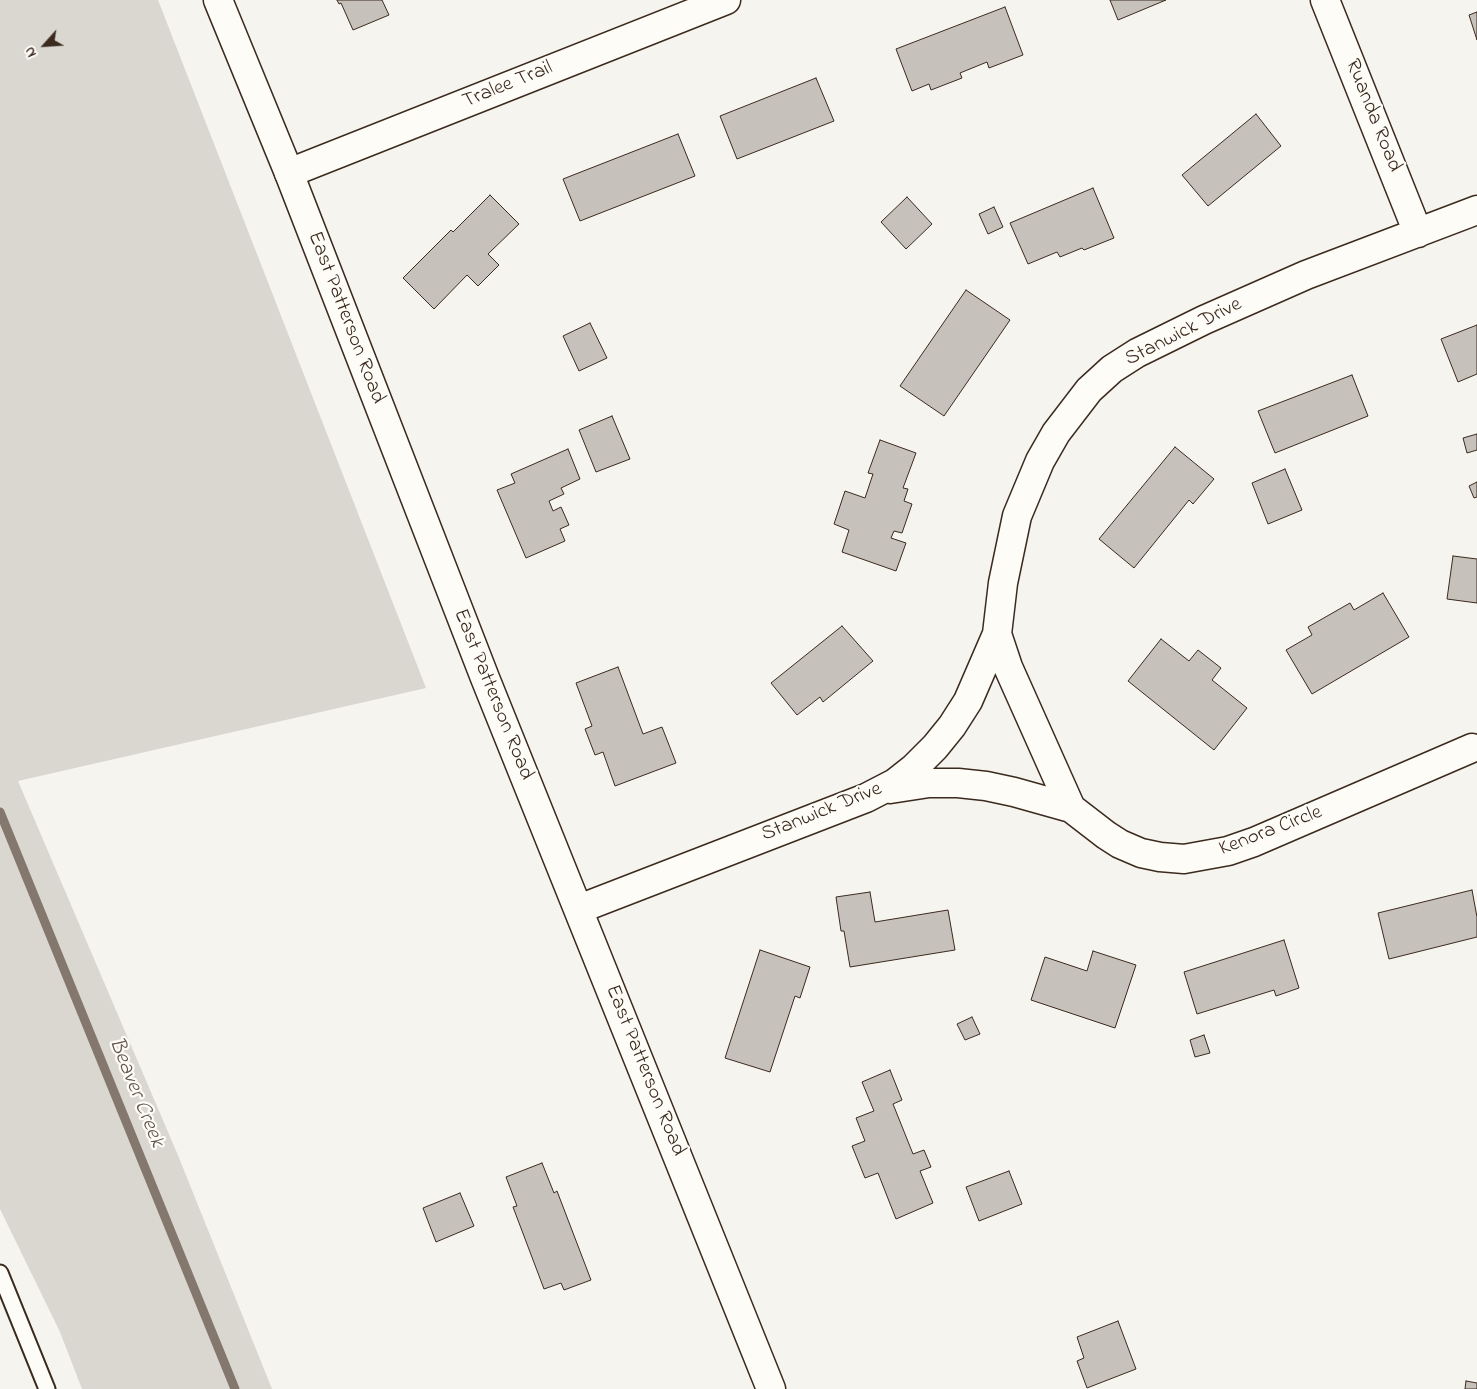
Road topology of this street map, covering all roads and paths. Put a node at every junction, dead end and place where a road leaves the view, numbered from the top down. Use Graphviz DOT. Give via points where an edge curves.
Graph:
graph roads {
  1 [pos="218,0"];
  2 [pos="726,0"];
  3 [pos="1325,0"];
  4 [pos="289,173"];
  5 [pos="1477,210"];
  6 [pos="1418,233"];
  7 [pos="997,634"];
  8 [pos="1472,748"];
  9 [pos="866,798"];
  10 [pos="1071,808"];
  11 [pos="578,909"];
  12 [pos="0,1273"];
  13 [pos="47,1389"];
  14 [pos="771,1389"];
  1 -- 4 [label="street, East Patterson Road"];
  2 -- 4 [label="street, Tralee Trail"];
  3 -- 6 [label="street, Ruanda Road"];
  4 -- 11 [label="street, East Patterson Road" via="427,532"];
  5 -- 6 [label="street, Stanwick Drive"];
  6 -- 7 [label="street, Stanwick Drive" via="1306,275 1204,320 1137,353 1089,390 1056,433 1016,516"];
  7 -- 9 [label="street, Stanwick Drive" via="968,701 941,740 895,783"];
  7 -- 10 [label="street, Stanwick Drive" via="1008,667"];
  8 -- 10 [label="street, Kenora Circle" via="1254,842 1205,856 1176,858 1141,853 1120,844"];
  9 -- 10 [label="street, Kenora Circle" via="896,787 958,783 1014,792"];
  9 -- 11 [label="street, Stanwick Drive"];
  11 -- 14 [label="street, East Patterson Road"];
  12 -- 13 [label="lane"];
}
